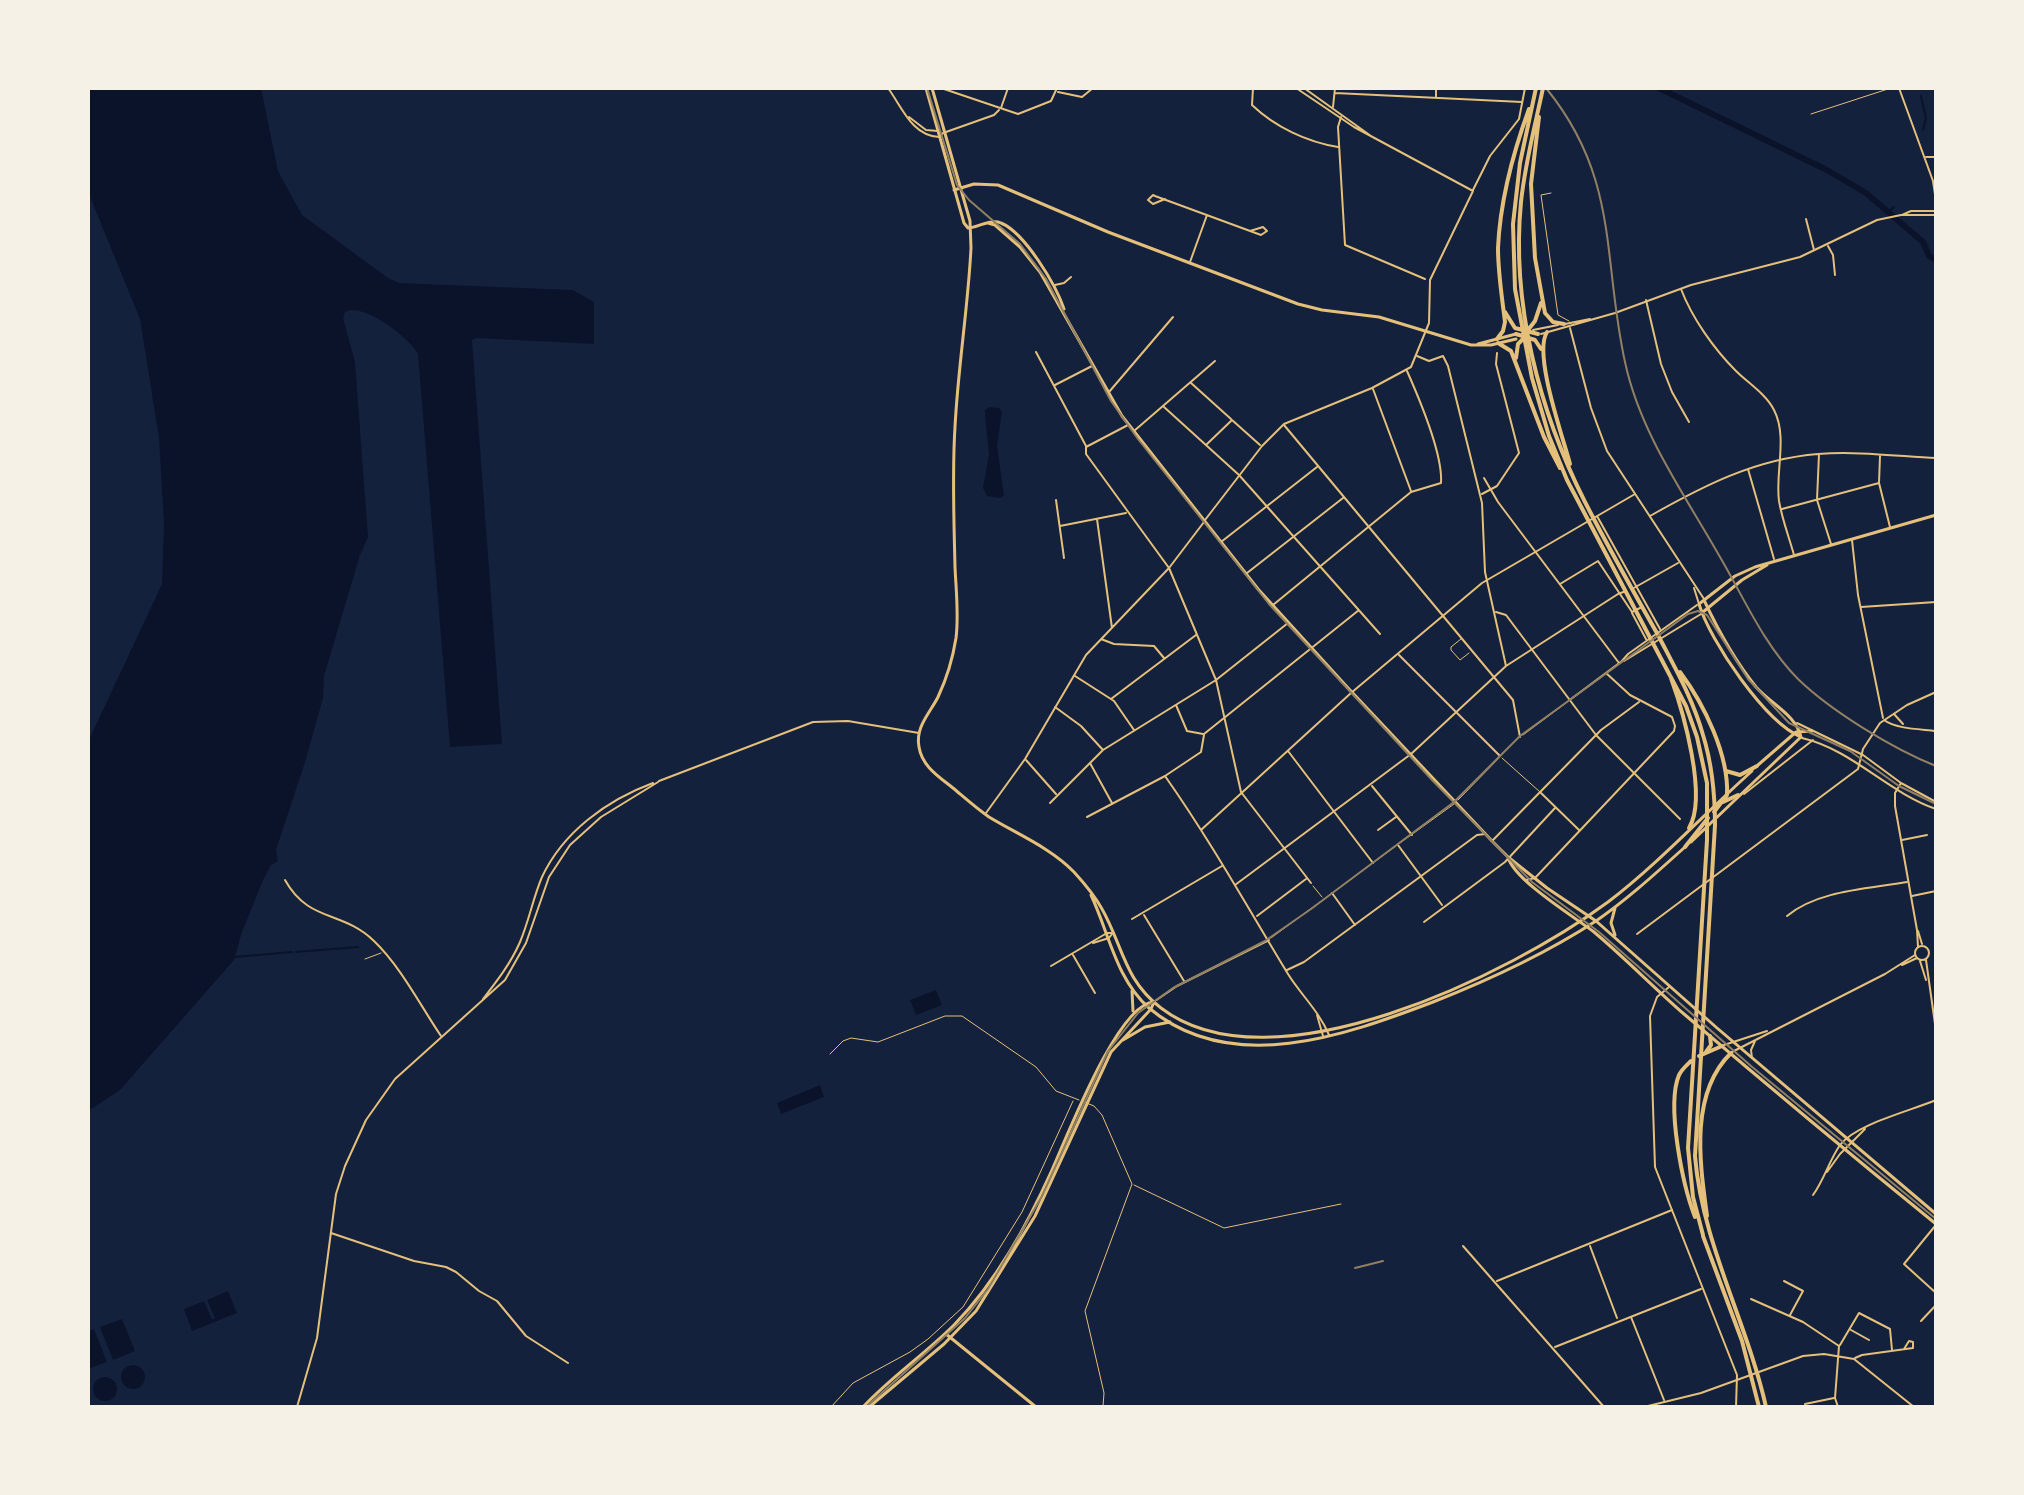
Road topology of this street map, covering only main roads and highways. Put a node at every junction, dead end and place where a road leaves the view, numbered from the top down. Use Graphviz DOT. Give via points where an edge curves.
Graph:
graph roads {
  1 [pos="926,88"];
  2 [pos="932,88"];
  3 [pos="1543,88"];
  4 [pos="1536,90"];
  5 [pos="1541,98"];
  6 [pos="961,188"];
  7 [pos="954,190"];
  8 [pos="988,223"];
  9 [pos="968,228"];
  10 [pos="1541,299"];
  11 [pos="1503,306"];
  12 [pos="1065,313"];
  13 [pos="1522,314"];
  14 [pos="1568,325"];
  15 [pos="1538,332"];
  16 [pos="1547,332"];
  17 [pos="1523,335"];
  18 [pos="1498,341"];
  19 [pos="1544,355"];
  20 [pos="1517,365"];
  21 [pos="1573,478"];
  22 [pos="1567,480"];
  23 [pos="1582,504"];
  24 [pos="1936,515"];
  25 [pos="1773,563"];
  26 [pos="1704,600"];
  27 [pos="1708,608"];
  28 [pos="1702,613"];
  29 [pos="1664,654"];
  30 [pos="1672,661"];
  31 [pos="1666,664"];
  32 [pos="1799,731"];
  33 [pos="1812,731"];
  34 [pos="1793,734"];
  35 [pos="1801,737"];
  36 [pos="1757,766"];
  37 [pos="1724,768"];
  38 [pos="1694,780"];
  39 [pos="1710,783"];
  40 [pos="1728,793"];
  41 [pos="1741,795"];
  42 [pos="1720,803"];
  43 [pos="1689,828"];
  44 [pos="1685,847"];
  45 [pos="1508,857"];
  46 [pos="1616,906"];
  47 [pos="1589,915"];
  48 [pos="1579,921"];
  49 [pos="1594,922"];
  50 [pos="1586,927"];
  51 [pos="1110,934"];
  52 [pos="1617,938"];
  53 [pos="1131,988"];
  54 [pos="1144,1002"];
  55 [pos="1154,1002"];
  56 [pos="1151,1009"];
  57 [pos="1133,1013"];
  58 [pos="1170,1022"];
  59 [pos="1710,1036"];
  60 [pos="1119,1043"];
  61 [pos="1722,1046"];
  62 [pos="1705,1053"];
  63 [pos="1731,1053"];
  64 [pos="1104,1062"];
  65 [pos="1082,1109"];
  66 [pos="1936,1214"];
  67 [pos="1936,1224"];
  68 [pos="1709,1230"];
  69 [pos="1703,1235"];
  70 [pos="945,1333"];
  71 [pos="951,1338"];
  72 [pos="863,1407"];
  73 [pos="869,1407"];
  74 [pos="1036,1407"];
  75 [pos="1759,1407"];
  76 [pos="1766,1407"];
  1 -- 7 [label="main road"];
  2 -- 6 [label="main road"];
  3 -- 5 [label="highway"];
  4 -- 11 [label="highway" via="1501,220"];
  4 -- 13 [label="highway" via="1514,206"];
  5 -- 10 [label="highway" via="1531,184"];
  5 -- 13 [label="highway" via="1520,216"];
  6 -- 7 [label="main road"];
  6 -- 9 [label="main road"];
  6 -- 18 [label="main road" via="998,185 1298,304 1379,317 1471,345"];
  7 -- 9 [label="main road"];
  8 -- 9 [label="main road"];
  8 -- 12 [label="main road" via="1032,260"];
  8 -- 12 [label="main road" via="1006,226 1033,253"];
  9 -- 51 [label="main road" via="971,255 955,428 956,637 941,688 919,733 919,750 931,770 986,814 1063,862 1089,890"];
  10 -- 14 [label="highway" via="1547,317"];
  10 -- 17 [label="highway" via="1538,316"];
  11 -- 17 [label="highway"];
  11 -- 18 [label="highway"];
  12 -- 45 [label="main road" via="1128,425 1272,606"];
  13 -- 21 [label="highway" via="1549,416"];
  13 -- 22 [label="highway" via="1543,417"];
  15 -- 17 [label="highway"];
  16 -- 19 [label="highway"];
  17 -- 18 [label="main road"];
  17 -- 19 [label="highway"];
  17 -- 20 [label="highway"];
  18 -- 20 [label="highway" via="1509,348"];
  19 -- 21 [label="highway"];
  20 -- 22 [label="highway"];
  21 -- 23 [label="highway"];
  22 -- 23 [label="highway"];
  23 -- 29 [label="highway"];
  24 -- 25 [label="main road"];
  25 -- 26 [label="main road" via="1746,570"];
  25 -- 27 [label="main road"];
  26 -- 27 [label="main road"];
  26 -- 28 [label="main road" via="1699,604"];
  27 -- 28 [label="main road"];
  27 -- 32 [label="main road" via="1756,686 1797,723"];
  28 -- 34 [label="main road" via="1743,683"];
  29 -- 30 [label="highway"];
  29 -- 31 [label="highway"];
  30 -- 37 [label="highway" via="1706,713"];
  30 -- 39 [label="highway" via="1698,718"];
  31 -- 38 [label="highway" via="1686,726"];
  31 -- 39 [label="highway" via="1692,720"];
  32 -- 33 [label="main road"];
  32 -- 34 [label="main road"];
  32 -- 35 [label="main road"];
  34 -- 35 [label="main road"];
  34 -- 36 [label="main road"];
  35 -- 41 [label="main road"];
  36 -- 37 [label="highway" via="1736,775"];
  36 -- 40 [label="main road"];
  37 -- 40 [label="highway"];
  38 -- 42 [label="highway" via="1700,796"];
  38 -- 43 [label="highway" via="1696,811"];
  39 -- 68 [label="highway" via="1714,841 1695,1156"];
  39 -- 69 [label="highway" via="1689,1169"];
  40 -- 42 [label="highway"];
  41 -- 42 [label="highway"];
  41 -- 44 [label="main road"];
  42 -- 43 [label="main road"];
  42 -- 44 [label="highway"];
  43 -- 47 [label="main road"];
  44 -- 46 [label="main road"];
  45 -- 47 [label="main road"];
  45 -- 48 [label="main road" via="1531,886"];
  46 -- 49 [label="main road"];
  46 -- 52 [label="main road" via="1611,923"];
  47 -- 48 [label="main road"];
  47 -- 49 [label="main road"];
  48 -- 50 [label="main road"];
  48 -- 55 [label="main road" via="1447,991 1327,1030 1274,1038 1228,1035 1188,1022"];
  49 -- 50 [label="main road"];
  49 -- 52 [label="main road"];
  50 -- 58 [label="main road" via="1476,984 1323,1038 1247,1044 1206,1037"];
  50 -- 59 [label="main road"];
  51 -- 53 [label="main road"];
  51 -- 55 [label="main road" via="1128,971"];
  52 -- 66 [label="main road"];
  53 -- 54 [label="main road"];
  53 -- 57 [label="main road"];
  54 -- 55 [label="main road"];
  54 -- 56 [label="main road"];
  54 -- 57 [label="main road"];
  55 -- 56 [label="main road"];
  56 -- 58 [label="main road"];
  56 -- 60 [label="main road"];
  57 -- 64 [label="main road"];
  58 -- 60 [label="main road" via="1145,1027"];
  59 -- 61 [label="main road"];
  59 -- 62 [label="highway"];
  60 -- 64 [label="main road"];
  61 -- 62 [label="highway"];
  61 -- 63 [label="main road"];
  62 -- 69 [label="highway" via="1684,1068 1677,1090 1679,1156"];
  63 -- 67 [label="main road"];
  63 -- 68 [label="highway" via="1713,1073 1703,1110 1701,1169"];
  64 -- 65 [label="main road"];
  65 -- 70 [label="main road" via="1013,1246 975,1302"];
  65 -- 71 [label="main road" via="1027,1230 976,1311"];
  68 -- 76 [label="highway"];
  69 -- 75 [label="highway" via="1742,1341"];
  70 -- 71 [label="main road"];
  70 -- 72 [label="main road"];
  71 -- 73 [label="main road"];
  71 -- 74 [label="main road"];
}
